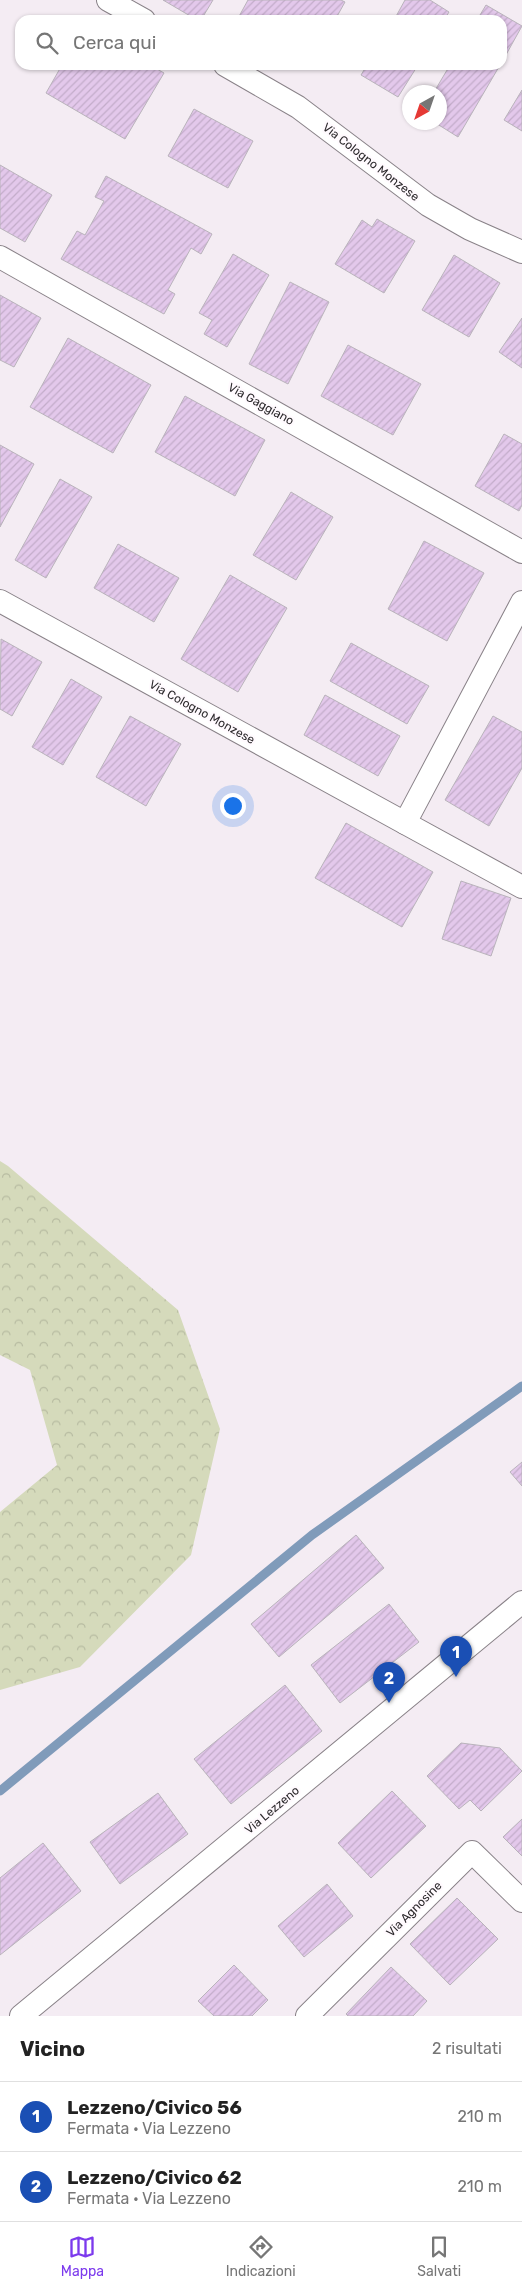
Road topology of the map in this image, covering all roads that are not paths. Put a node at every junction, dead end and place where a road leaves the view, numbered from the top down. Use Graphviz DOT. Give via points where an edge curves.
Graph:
graph roads {
  1 [pos="108,0"];
  2 [pos="135,15"];
  3 [pos="234,70"];
  4 [pos="522,252"];
  5 [pos="0,257"];
  6 [pos="522,552"];
  7 [pos="0,601"];
  8 [pos="522,602"];
  9 [pos="405,823"];
  10 [pos="522,887"];
  11 [pos="522,1602"];
  12 [pos="522,1901"];
  13 [pos="21,2016"];
  14 [pos="307,2016"];
  1 -- 2 [label="street"];
  3 -- 4 [label="street, Via Cologno Monzese" via="298,107 428,205 470,229"];
  5 -- 6 [label="street, Via Gaggiano"];
  7 -- 9 [label="street, Via Cologno Monzese"];
  8 -- 9 [label="street"];
  9 -- 10 [label="street, Via Cologno Monzese"];
  11 -- 13 [label="street, Via Lezzeno"];
  12 -- 14 [label="street, Via Agnosine" via="472,1852"];
}
